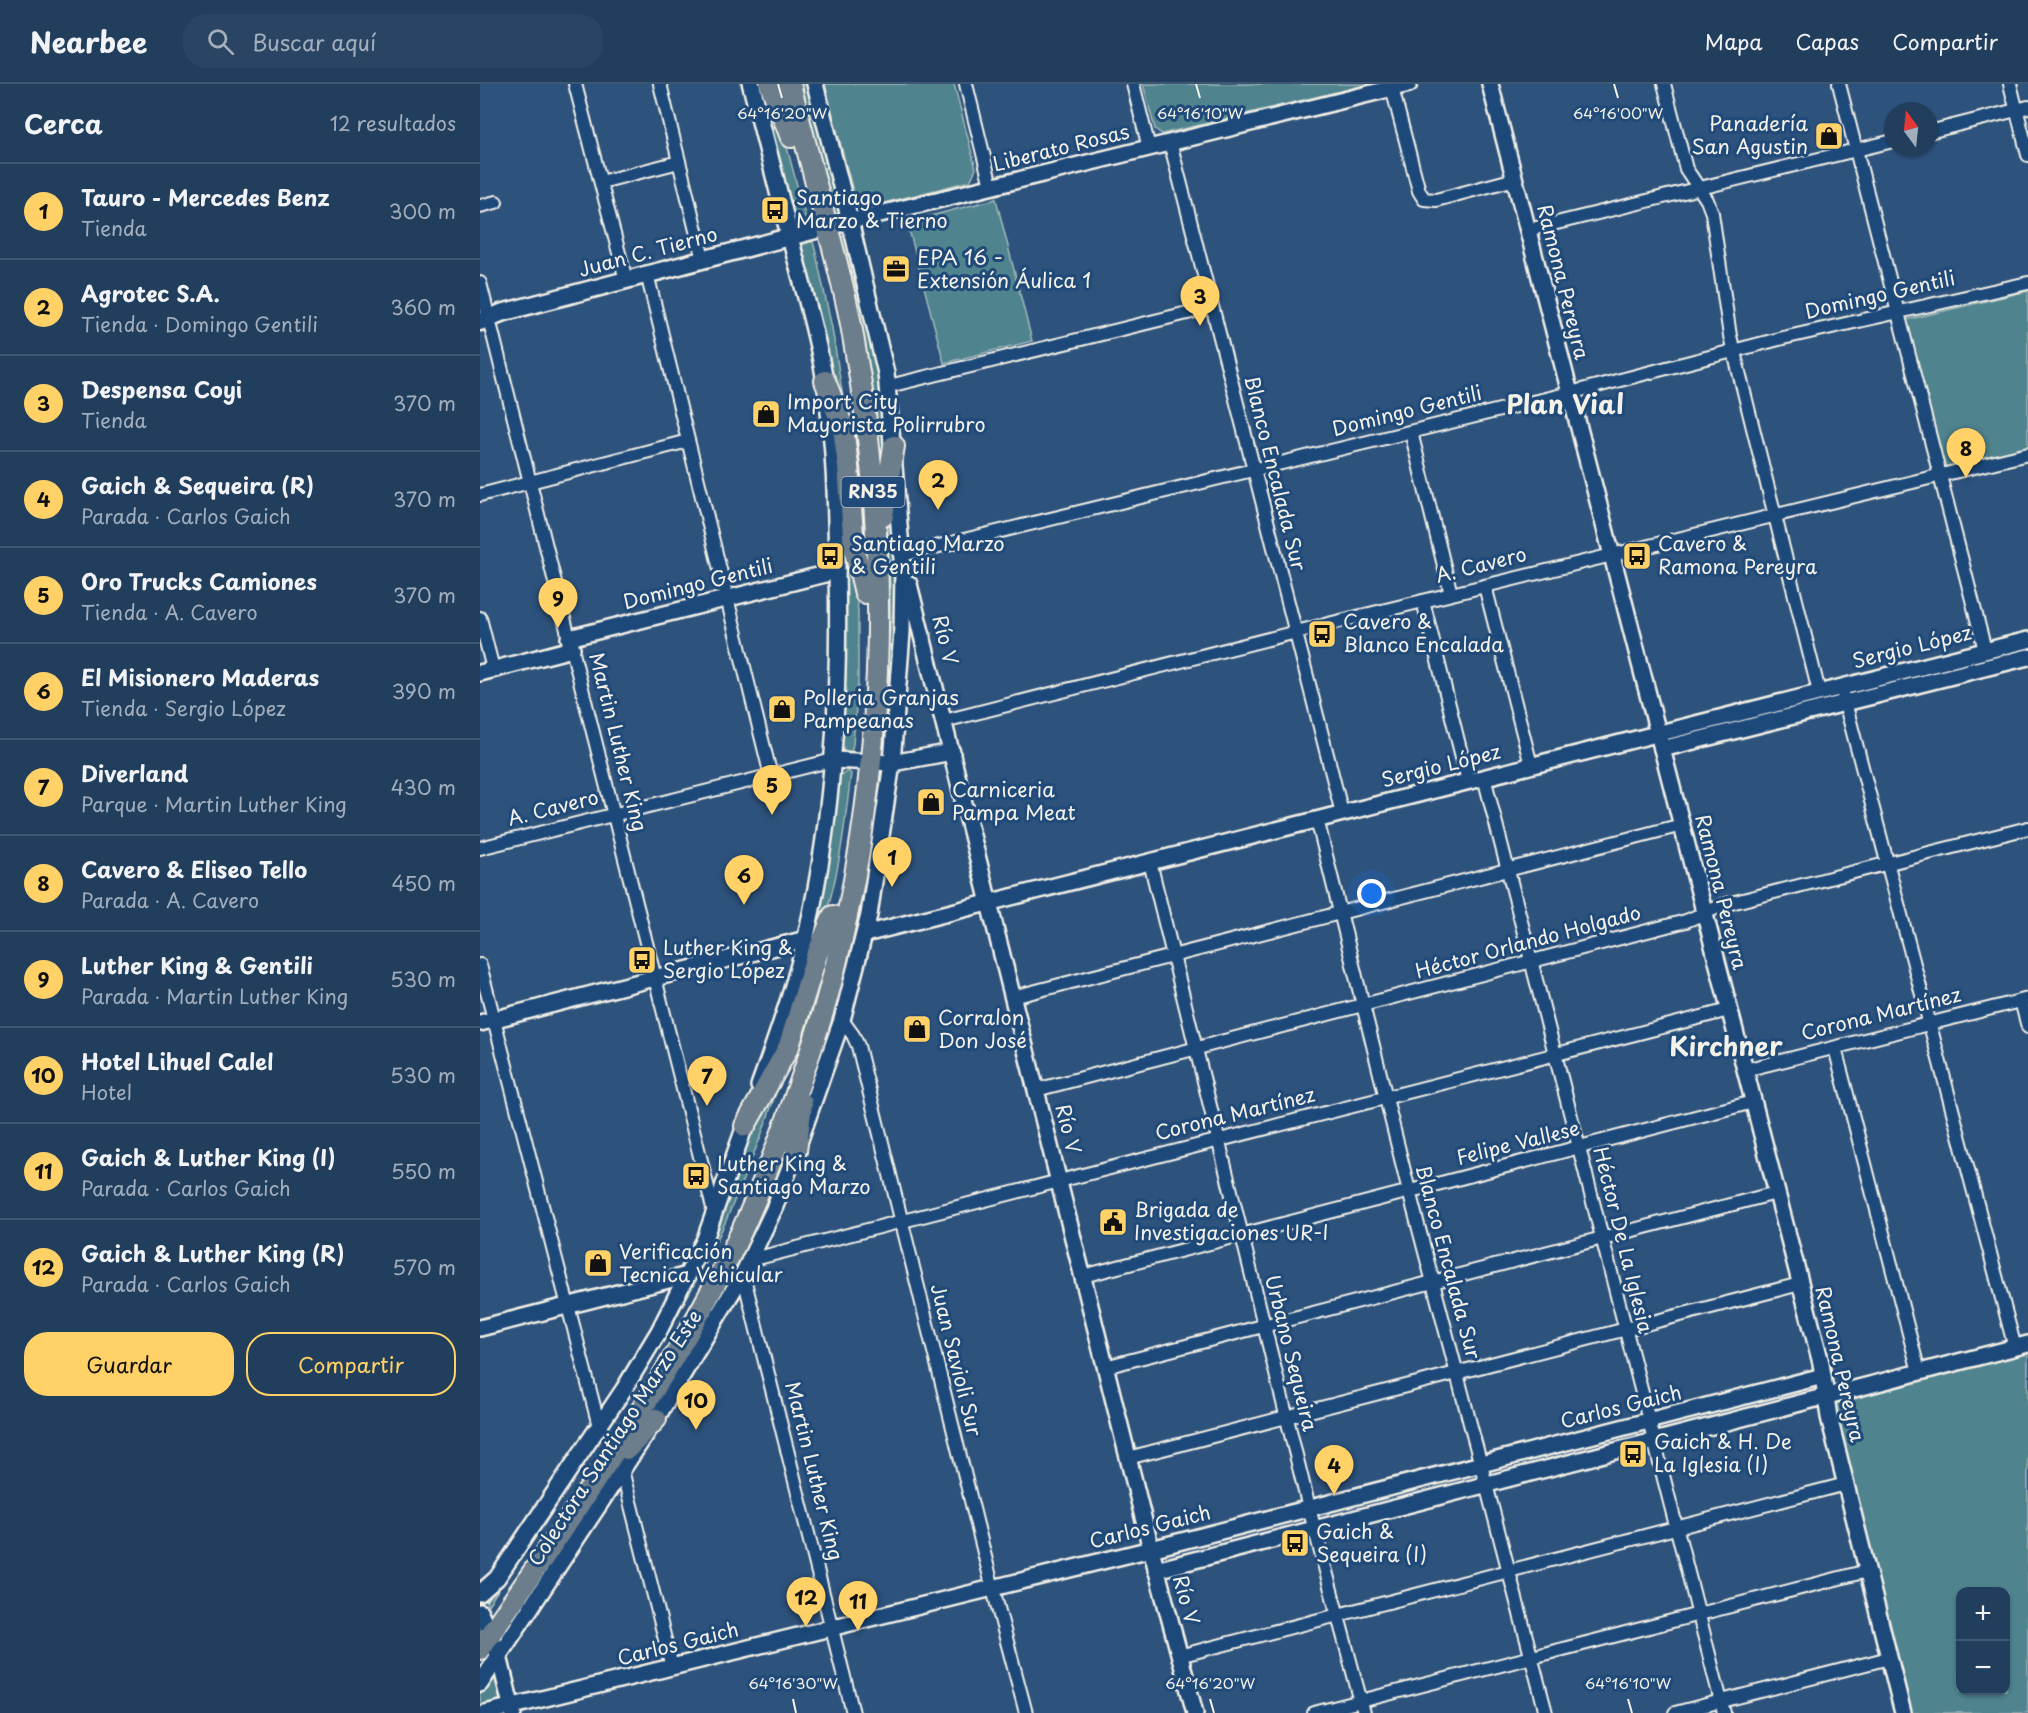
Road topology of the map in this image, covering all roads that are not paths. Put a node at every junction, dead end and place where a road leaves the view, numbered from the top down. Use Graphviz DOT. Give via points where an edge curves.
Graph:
graph roads {
  1 [pos="575,84"];
  2 [pos="660,84"];
  3 [pos="751,84"];
  4 [pos="770,84"];
  5 [pos="777,84"];
  6 [pos="790,84"];
  7 [pos="798,84"];
  8 [pos="815,84"];
  9 [pos="966,84"];
  10 [pos="1132,84"];
  11 [pos="1410,84"];
  12 [pos="1490,84"];
  13 [pos="1664,84"];
  14 [pos="1839,84"];
  15 [pos="2010,84"];
  16 [pos="1392,88"];
  17 [pos="2022,109"];
  18 [pos="1938,130"];
  19 [pos="798,139"];
  20 [pos="1170,142"];
  21 [pos="1884,143"];
  22 [pos="1149,148"];
  23 [pos="1856,150"];
  24 [pos="2028,154"];
  25 [pos="679,162"];
  26 [pos="1515,179"];
  27 [pos="601,182"];
  28 [pos="991,186"];
  29 [pos="1699,188"];
  30 [pos="496,202"];
  31 [pos="480,207"];
  32 [pos="850,221"];
  33 [pos="821,228"];
  34 [pos="1528,230"];
  35 [pos="790,237"];
  36 [pos="703,259"];
  37 [pos="647,274"];
  38 [pos="626,280"];
  39 [pos="480,283"];
  40 [pos="2028,283"];
  41 [pos="1212,307"];
  42 [pos="1898,313"];
  43 [pos="484,320"];
  44 [pos="1733,351"];
  45 [pos="825,381"];
  46 [pos="889,386"];
  47 [pos="1570,393"];
  48 [pos="1411,432"];
  49 [pos="688,441"];
  50 [pos="894,446"];
  51 [pos="2028,454"];
  52 [pos="1254,470"];
  53 [pos="1940,475"];
  54 [pos="530,482"];
  55 [pos="480,495"];
  56 [pos="1775,515"];
  57 [pos="902,555"];
  58 [pos="1612,555"];
  59 [pos="837,571"];
  60 [pos="1485,586"];
  61 [pos="866,593"];
  62 [pos="1452,594"];
  63 [pos="727,598"];
  64 [pos="1423,601"];
  65 [pos="480,618"];
  66 [pos="1296,632"];
  67 [pos="2028,640"];
  68 [pos="571,643"];
  69 [pos="1985,651"];
  70 [pos="2028,657"];
  71 [pos="486,671"];
  72 [pos="1841,687"];
  73 [pos="1820,692"];
  74 [pos="876,698"];
  75 [pos="1845,703"];
  76 [pos="944,721"];
  77 [pos="1658,732"];
  78 [pos="1662,749"];
  79 [pos="952,752"];
  80 [pos="833,760"];
  81 [pos="864,761"];
  82 [pos="892,763"];
  83 [pos="1531,765"];
  84 [pos="771,776"];
  85 [pos="1484,777"];
  86 [pos="1468,781"];
  87 [pos="1342,813"];
  88 [pos="614,815"];
  89 [pos="1317,819"];
  90 [pos="1682,825"];
  91 [pos="2028,828"];
  92 [pos="480,848"];
  93 [pos="1150,862"];
  94 [pos="1887,864"];
  95 [pos="1507,869"];
  96 [pos="990,903"];
  97 [pos="1340,913"];
  98 [pos="1704,913"];
  99 [pos="833,916"];
  100 [pos="865,934"];
  101 [pos="806,939"];
  102 [pos="1173,955"];
  103 [pos="1531,962"];
  104 [pos="480,965"];
  105 [pos="655,978"];
  106 [pos="830,988"];
  107 [pos="1013,997"];
  108 [pos="2025,1000"];
  109 [pos="1363,1005"];
  110 [pos="1729,1010"];
  111 [pos="842,1020"];
  112 [pos="487,1021"];
  113 [pos="1929,1024"];
  114 [pos="2028,1027"];
  115 [pos="1196,1048"];
  116 [pos="1835,1048"];
  117 [pos="1555,1054"];
  118 [pos="1745,1070"];
  119 [pos="1036,1090"];
  120 [pos="1386,1097"];
  121 [pos="1753,1102"];
  122 [pos="745,1126"];
  123 [pos="1219,1140"];
  124 [pos="1579,1147"];
  125 [pos="796,1151"];
  126 [pos="1059,1181"];
  127 [pos="1409,1191"];
  128 [pos="1776,1193"];
  129 [pos="714,1212"];
  130 [pos="901,1221"];
  131 [pos="1242,1234"];
  132 [pos="1602,1238"];
  133 [pos="750,1260"];
  134 [pos="743,1274"];
  135 [pos="688,1275"];
  136 [pos="1083,1276"];
  137 [pos="1433,1282"];
  138 [pos="1800,1284"];
  139 [pos="569,1306"];
  140 [pos="1265,1326"];
  141 [pos="480,1328"];
  142 [pos="1625,1329"];
  143 [pos="2021,1346"];
  144 [pos="1106,1367"];
  145 [pos="1919,1372"];
  146 [pos="1457,1373"];
  147 [pos="1823,1376"];
  148 [pos="1825,1396"];
  149 [pos="1287,1417"];
  150 [pos="656,1419"];
  151 [pos="1649,1421"];
  152 [pos="599,1426"];
  153 [pos="1654,1440"];
  154 [pos="1128,1458"];
  155 [pos="1481,1464"];
  156 [pos="622,1470"];
  157 [pos="1486,1484"];
  158 [pos="1846,1484"];
  159 [pos="1310,1508"];
  160 [pos="1676,1528"];
  161 [pos="1316,1529"];
  162 [pos="1151,1549"];
  163 [pos="1156,1570"];
  164 [pos="1509,1571"];
  165 [pos="1867,1571"];
  166 [pos="523,1585"];
  167 [pos="993,1588"];
  168 [pos="480,1593"];
  169 [pos="1699,1614"];
  170 [pos="1339,1615"];
  171 [pos="832,1628"];
  172 [pos="485,1633"];
  173 [pos="1179,1656"];
  174 [pos="1532,1657"];
  175 [pos="1889,1658"];
  176 [pos="672,1667"];
  177 [pos="480,1683"];
  178 [pos="1362,1707"];
  179 [pos="1722,1707"];
  180 [pos="512,1710"];
  181 [pos="485,1713"];
  182 [pos="853,1713"];
  183 [pos="1026,1713"];
  184 [pos="1194,1713"];
  185 [pos="1314,1713"];
  186 [pos="1546,1713"];
  187 [pos="1675,1713"];
  188 [pos="1903,1713"];
  1 -- 27 [label="street"];
  2 -- 25 [label="street"];
  3 -- 35 [label="main road, Colectora Santiago Marzo Este"];
  4 -- 19 [label="highway"];
  5 -- 19 [label="highway, RN35"];
  6 -- 19 [label="highway, RN35"];
  7 -- 19 [label="highway"];
  8 -- 32 [label="street, Colectora Santiago Marzo Este"];
  9 -- 28 [label="street"];
  10 -- 22 [label="street"];
  11 -- 16 [label="street, Liberato Rosas"];
  12 -- 26 [label="street, Ramona Pereyra"];
  13 -- 29 [label="street" via="1685,165"];
  14 -- 23 [label="street"];
  15 -- 17 [label="street"];
  16 -- 20 [label="street, Liberato Rosas"];
  16 -- 26 [label="street" via="1424,199 1436,200"];
  17 -- 18 [label="street"];
  17 -- 24 [label="street"];
  19 -- 33 [label="highway, RN35"];
  20 -- 22 [label="street, Liberato Rosas"];
  20 -- 41 [label="street, Blanco Encalada Sur"];
  21 -- 23 [label="street"];
  22 -- 28 [label="street, Liberato Rosas"];
  23 -- 29 [label="street"];
  23 -- 42 [label="street"];
  25 -- 27 [label="street"];
  25 -- 36 [label="street"];
  26 -- 34 [label="street, Ramona Pereyra"];
  27 -- 38 [label="street"];
  28 -- 32 [label="street, Liberato Rosas"];
  29 -- 34 [label="street"];
  29 -- 44 [label="street" via="1712,213"];
  30 -- 31 [label="street"];
  32 -- 33 [label="street, Liberato Rosas"];
  32 -- 46 [label="street, Colectora Santiago Marzo Este"];
  33 -- 35 [label="main road, Juan C. Tierno"];
  33 -- 61 [label="highway, RN35" via="847,377"];
  33 -- 74 [label="highway, RN35" via="852,330 870,463 879,594"];
  34 -- 47 [label="street, Ramona Pereyra"];
  35 -- 36 [label="main road, Juan C. Tierno"];
  35 -- 45 [label="street, Colectora Santiago Marzo Este"];
  36 -- 37 [label="main road, Juan C. Tierno"];
  37 -- 38 [label="main road, Juan C. Tierno"];
  37 -- 49 [label="street"];
  38 -- 43 [label="main road, Juan C. Tierno"];
  39 -- 43 [label="street, Martin Luther King"];
  40 -- 42 [label="street, Domingo Gentili"];
  41 -- 46 [label="street"];
  41 -- 52 [label="street, Blanco Encalada Sur"];
  42 -- 44 [label="street, Domingo Gentili"];
  42 -- 53 [label="street"];
  43 -- 54 [label="street, Martin Luther King"];
  44 -- 47 [label="street, Domingo Gentili"];
  44 -- 56 [label="street"];
  45 -- 59 [label="street, Colectora Santiago Marzo Este" via="835,481"];
  45 -- 61 [label="highway" via="843,428 854,548"];
  46 -- 50 [label="street, Colectora Santiago Marzo Este"];
  47 -- 48 [label="street, Domingo Gentili"];
  47 -- 58 [label="street, Ramona Pereyra"];
  48 -- 52 [label="street, Domingo Gentili"];
  48 -- 62 [label="street"];
  49 -- 54 [label="street"];
  49 -- 63 [label="street"];
  50 -- 57 [label="street, Colectora Santiago Marzo Este"];
  50 -- 74 [label="highway" via="883,517 887,608"];
  51 -- 53 [label="street, A. Cavero"];
  52 -- 57 [label="street, Domingo Gentili"];
  52 -- 66 [label="street, Blanco Encalada Sur"];
  53 -- 56 [label="street, A. Cavero"];
  53 -- 69 [label="street"];
  54 -- 55 [label="street"];
  54 -- 68 [label="street, Martin Luther King"];
  56 -- 58 [label="street, A. Cavero"];
  56 -- 73 [label="street"];
  57 -- 76 [label="street, Río V"];
  57 -- 82 [label="street, Colectora Santiago Marzo Este" via="902,632"];
  58 -- 60 [label="street, A. Cavero"];
  58 -- 77 [label="street, Ramona Pereyra"];
  59 -- 63 [label="street, Domingo Gentili"];
  59 -- 80 [label="street, Colectora Santiago Marzo Este" via="838,677"];
  60 -- 62 [label="street, A. Cavero"];
  60 -- 83 [label="street"];
  61 -- 81 [label="highway, RN35"];
  62 -- 64 [label="street, A. Cavero"];
  63 -- 68 [label="street, Domingo Gentili"];
  63 -- 84 [label="street"];
  64 -- 66 [label="street, A. Cavero"];
  64 -- 86 [label="street"];
  65 -- 71 [label="street"];
  66 -- 76 [label="street, A. Cavero"];
  66 -- 87 [label="street, Blanco Encalada Sur"];
  67 -- 69 [label="street, Sergio López"];
  68 -- 71 [label="street, Domingo Gentili"];
  68 -- 88 [label="street, Martin Luther King"];
  69 -- 72 [label="street, Sergio López"];
  70 -- 75 [label="street, Sergio López"];
  72 -- 73 [label="street, Sergio López"];
  72 -- 75 [label="street"];
  73 -- 77 [label="street, Sergio López"];
  74 -- 81 [label="highway, RN35"];
  75 -- 78 [label="street, Sergio López"];
  75 -- 94 [label="street"];
  76 -- 79 [label="street, Río V"];
  77 -- 78 [label="street, Ramona Pereyra"];
  77 -- 83 [label="street, Sergio López"];
  78 -- 90 [label="street, Ramona Pereyra"];
  79 -- 82 [label="street, A. Cavero"];
  79 -- 96 [label="street, Río V"];
  80 -- 81 [label="street, A. Cavero"];
  80 -- 84 [label="street, A. Cavero"];
  80 -- 101 [label="street, Colectora Santiago Marzo Este" via="826,832"];
  81 -- 82 [label="street, A. Cavero"];
  81 -- 99 [label="highway, RN35"];
  81 -- 106 [label="highway, RN35" via="856,871"];
  82 -- 100 [label="street, Colectora Santiago Marzo Este"];
  83 -- 85 [label="street, Sergio López"];
  84 -- 88 [label="street, A. Cavero"];
  85 -- 86 [label="street, Sergio López"];
  85 -- 95 [label="street, Héctor De La Iglesia"];
  86 -- 87 [label="street, Sergio López"];
  87 -- 89 [label="street, Sergio López"];
  88 -- 92 [label="street, A. Cavero"];
  88 -- 105 [label="street, Martin Luther King"];
  89 -- 93 [label="street, Sergio López"];
  89 -- 97 [label="street, Blanco Encalada Sur"];
  90 -- 95 [label="street"];
  90 -- 98 [label="street, Ramona Pereyra"];
  91 -- 94 [label="street, Héctor Orlando Holgado"];
  93 -- 96 [label="street, Sergio López"];
  93 -- 102 [label="street, Urbano Sequeira"];
  94 -- 98 [label="street, Héctor Orlando Holgado"];
  94 -- 113 [label="street"];
  95 -- 97 [label="street"];
  95 -- 103 [label="street, Héctor De La Iglesia"];
  96 -- 100 [label="street, Sergio López"];
  96 -- 107 [label="street, Río V"];
  97 -- 102 [label="street"];
  97 -- 109 [label="street, Blanco Encalada Sur"];
  98 -- 103 [label="street, Héctor Orlando Holgado"];
  98 -- 110 [label="street, Ramona Pereyra"];
  99 -- 122 [label="highway" via="789,1046"];
  99 -- 172 [label="highway, RN35" via="808,1014 773,1121 717,1252 636,1396"];
  100 -- 111 [label="street, Colectora Santiago Marzo Este"];
  101 -- 105 [label="street"];
  101 -- 122 [label="street, Colectora Santiago Marzo Este" via="786,1010"];
  102 -- 107 [label="street"];
  102 -- 115 [label="street, Urbano Sequeira"];
  103 -- 109 [label="street, Héctor Orlando Holgado"];
  103 -- 117 [label="street, Héctor De La Iglesia"];
  104 -- 112 [label="street"];
  105 -- 112 [label="street"];
  105 -- 129 [label="street, Martin Luther King"];
  106 -- 125 [label="highway" via="826,1025 802,1106"];
  106 -- 166 [label="highway, RN35" via="781,1137 729,1258 647,1402"];
  107 -- 119 [label="street, Río V"];
  108 -- 113 [label="street, Corona Martínez"];
  108 -- 114 [label="street"];
  109 -- 115 [label="street, Héctor Orlando Holgado"];
  109 -- 120 [label="street, Blanco Encalada Sur"];
  110 -- 117 [label="street, Corona Martínez"];
  110 -- 118 [label="street, Ramona Pereyra"];
  111 -- 125 [label="street, Colectora Santiago Marzo Este"];
  111 -- 130 [label="street, Juan Savioli Sur" via="858,1046"];
  112 -- 139 [label="street"];
  113 -- 116 [label="street, Corona Martínez"];
  113 -- 143 [label="street"];
  115 -- 119 [label="street, Héctor Orlando Holgado"];
  115 -- 123 [label="street, Urbano Sequeira"];
  116 -- 118 [label="street, Corona Martínez"];
  116 -- 145 [label="street"];
  117 -- 120 [label="street, Corona Martínez"];
  117 -- 124 [label="street, Héctor De La Iglesia"];
  118 -- 121 [label="street, Ramona Pereyra"];
  119 -- 126 [label="street, Río V"];
  120 -- 123 [label="street, Corona Martínez"];
  120 -- 127 [label="street, Blanco Encalada Sur"];
  121 -- 124 [label="street, Felipe Vallese"];
  121 -- 128 [label="street, Ramona Pereyra"];
  122 -- 129 [label="street, Colectora Santiago Marzo Este"];
  123 -- 126 [label="street, Corona Martínez"];
  123 -- 131 [label="street, Urbano Sequeira"];
  124 -- 127 [label="street, Felipe Vallese"];
  124 -- 132 [label="street, Héctor De La Iglesia"];
  125 -- 133 [label="street, Colectora Santiago Marzo Este"];
  126 -- 130 [label="street, Corona Martínez"];
  126 -- 136 [label="street, Río V"];
  127 -- 131 [label="street, Felipe Vallese"];
  127 -- 137 [label="street, Blanco Encalada Sur"];
  128 -- 132 [label="street"];
  128 -- 138 [label="street, Ramona Pereyra"];
  129 -- 135 [label="street, Colectora Santiago Marzo Este"];
  130 -- 133 [label="street, Corona Martínez"];
  130 -- 167 [label="street, Juan Savioli Sur"];
  131 -- 136 [label="street, Felipe Vallese"];
  131 -- 140 [label="street, Urbano Sequeira"];
  132 -- 137 [label="street"];
  132 -- 142 [label="street, Héctor De La Iglesia"];
  133 -- 134 [label="street, Colectora Santiago Marzo Este"];
  134 -- 150 [label="street, Colectora Santiago Marzo Este"];
  134 -- 171 [label="street, Martin Luther King"];
  135 -- 139 [label="street"];
  135 -- 152 [label="street, Colectora Santiago Marzo Este" via="660,1331"];
  136 -- 144 [label="street, Río V"];
  137 -- 140 [label="street"];
  137 -- 146 [label="street, Blanco Encalada Sur"];
  138 -- 142 [label="street"];
  138 -- 147 [label="street, Ramona Pereyra"];
  139 -- 141 [label="street"];
  139 -- 152 [label="street"];
  140 -- 144 [label="street"];
  140 -- 149 [label="street, Urbano Sequeira"];
  142 -- 146 [label="street"];
  142 -- 151 [label="street, Héctor De La Iglesia"];
  143 -- 145 [label="street, Carlos Gaich"];
  144 -- 154 [label="street, Río V"];
  145 -- 148 [label="street, Carlos Gaich"];
  146 -- 149 [label="street"];
  146 -- 155 [label="street, Blanco Encalada Sur"];
  147 -- 148 [label="street, Ramona Pereyra"];
  147 -- 151 [label="street, Carlos Gaich"];
  148 -- 153 [label="street, Carlos Gaich"];
  148 -- 158 [label="street, Ramona Pereyra"];
  149 -- 154 [label="street"];
  149 -- 159 [label="street, Urbano Sequeira"];
  150 -- 156 [label="street, Colectora Santiago Marzo Este"];
  150 -- 166 [label="highway" via="626,1451 564,1540"];
  151 -- 153 [label="street, Héctor De La Iglesia"];
  151 -- 155 [label="street, Carlos Gaich"];
  152 -- 168 [label="street, Colectora Santiago Marzo Este" via="496,1578"];
  153 -- 157 [label="street, Carlos Gaich"];
  153 -- 160 [label="street, Héctor De La Iglesia"];
  154 -- 162 [label="street, Río V"];
  155 -- 157 [label="street, Blanco Encalada Sur"];
  155 -- 159 [label="street, Carlos Gaich"];
  156 -- 172 [label="street, Colectora Santiago Marzo Este"];
  156 -- 176 [label="street"];
  157 -- 161 [label="street, Carlos Gaich"];
  157 -- 164 [label="street, Blanco Encalada Sur"];
  158 -- 160 [label="street"];
  158 -- 165 [label="street, Ramona Pereyra"];
  159 -- 161 [label="street, Urbano Sequeira"];
  159 -- 162 [label="street, Carlos Gaich"];
  160 -- 164 [label="street"];
  160 -- 169 [label="street, Héctor De La Iglesia"];
  161 -- 163 [label="street, Carlos Gaich"];
  161 -- 170 [label="street, Urbano Sequeira"];
  162 -- 163 [label="street, Río V"];
  162 -- 167 [label="street, Carlos Gaich"];
  163 -- 173 [label="street, Río V"];
  164 -- 170 [label="street"];
  164 -- 174 [label="street, Blanco Encalada Sur"];
  165 -- 169 [label="street"];
  165 -- 175 [label="street, Ramona Pereyra"];
  166 -- 172 [label="highway, RN35"];
  167 -- 171 [label="street, Carlos Gaich"];
  167 -- 183 [label="street, Juan Savioli Sur"];
  169 -- 174 [label="street"];
  169 -- 179 [label="street, Héctor De La Iglesia"];
  170 -- 173 [label="street"];
  170 -- 178 [label="street, Urbano Sequeira"];
  171 -- 176 [label="street, Carlos Gaich"];
  171 -- 182 [label="street, Martin Luther King"];
  172 -- 177 [label="street, Colectora Santiago Marzo Este"];
  172 -- 180 [label="street"];
  173 -- 184 [label="street, Río V"];
  174 -- 178 [label="street"];
  174 -- 186 [label="street, Blanco Encalada Sur"];
  175 -- 179 [label="street"];
  175 -- 188 [label="street, Ramona Pereyra"];
  176 -- 180 [label="street, Carlos Gaich"];
  178 -- 185 [label="street"];
  179 -- 187 [label="street"];
  180 -- 181 [label="street, Carlos Gaich"];
}
